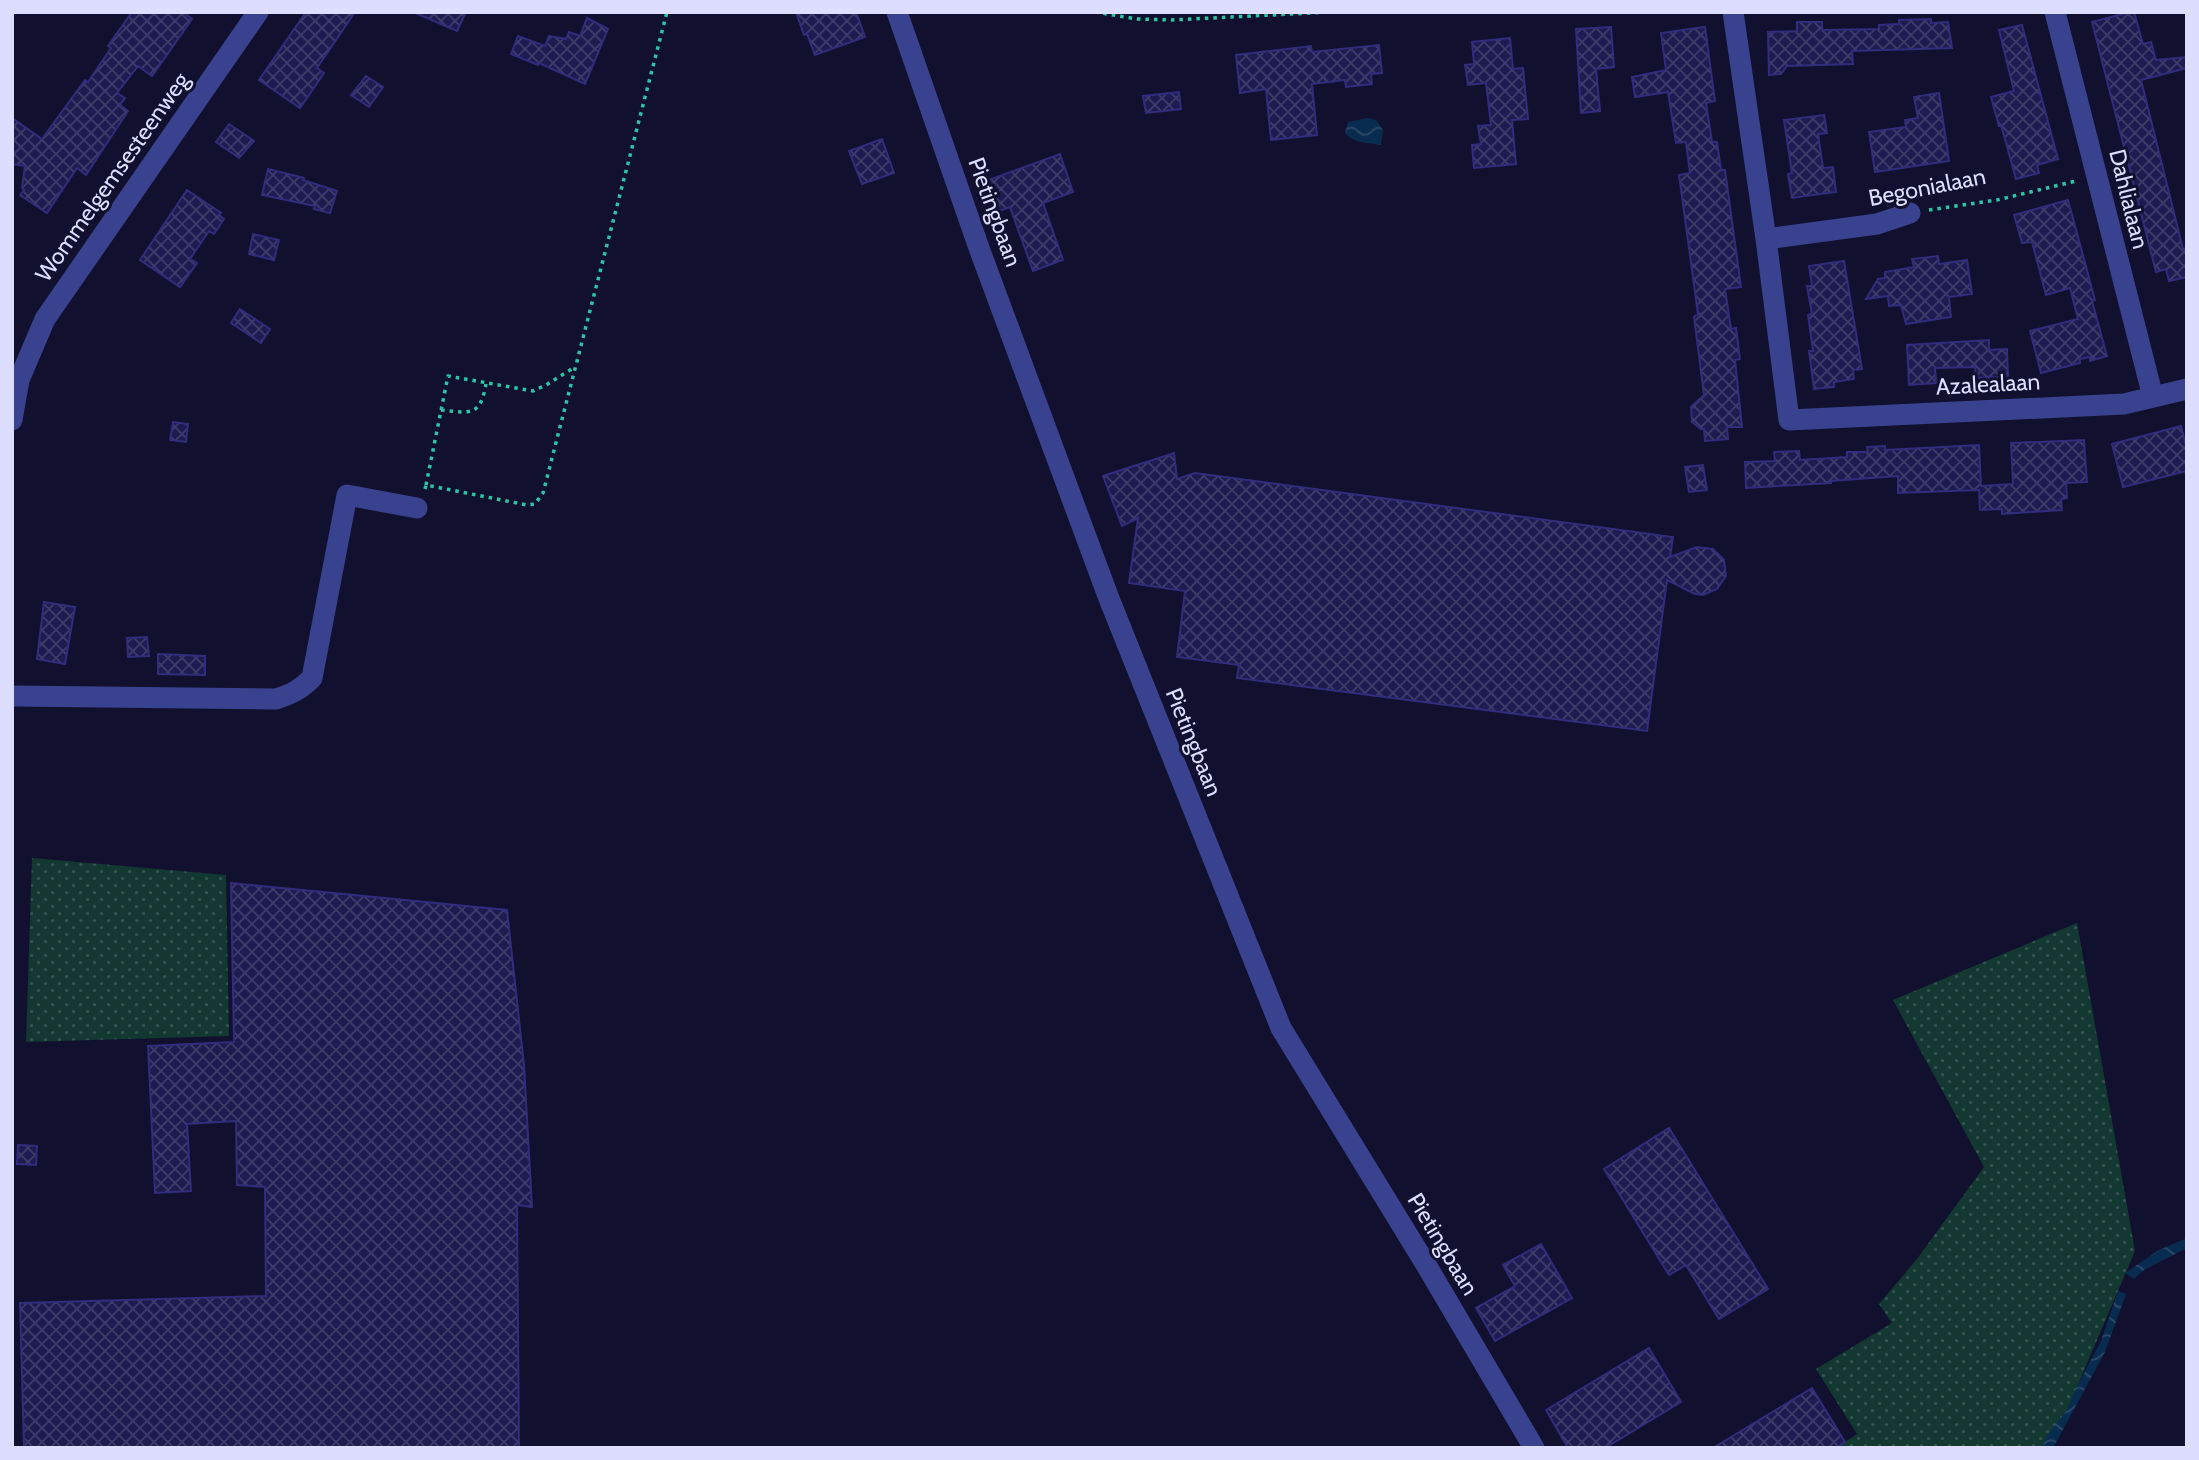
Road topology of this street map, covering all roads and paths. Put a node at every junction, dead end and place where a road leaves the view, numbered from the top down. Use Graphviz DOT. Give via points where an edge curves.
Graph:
graph roads {
  1 [pos="258,12"];
  2 [pos="667,12"];
  3 [pos="897,12"];
  4 [pos="1095,12"];
  5 [pos="1331,12"];
  6 [pos="1733,12"];
  7 [pos="2055,12"];
  8 [pos="2095,177"];
  9 [pos="1910,213"];
  10 [pos="1766,239"];
  11 [pos="575,367"];
  12 [pos="486,384"];
  13 [pos="2187,389"];
  14 [pos="2153,397"];
  15 [pos="441,410"];
  16 [pos="12,420"];
  17 [pos="426,485"];
  18 [pos="417,508"];
  19 [pos="12,696"];
  20 [pos="1534,1448"];
  1 -- 16 [label="street, Wommelgemsesteenweg" via="45,319 19,380"];
  2 -- 11 [label="path"];
  3 -- 20 [label="street, Pietingbaan" via="1108,596 1281,1028"];
  4 -- 5 [label="path" via="1171,20"];
  6 -- 10 [label="street"];
  7 -- 8 [label="street, Dahlialaan"];
  8 -- 9 [label="path, Begonialaan" via="1997,200"];
  8 -- 14 [label="street, Dahlialaan"];
  9 -- 10 [label="street, Begonialaan" via="1877,224"];
  10 -- 14 [label="street, Azalealaan" via="1789,420 2124,404"];
  11 -- 12 [label="path" via="533,391"];
  11 -- 17 [label="path" via="543,493 535,504"];
  12 -- 15 [label="path" via="483,402 475,410"];
  12 -- 15 [label="path" via="448,376"];
  13 -- 14 [label="street, Azalealaan"];
  15 -- 17 [label="path"];
  17 -- 18 [label="path"];
  18 -- 19 [label="street" via="347,495 312,678 290,695 276,699"];
}
